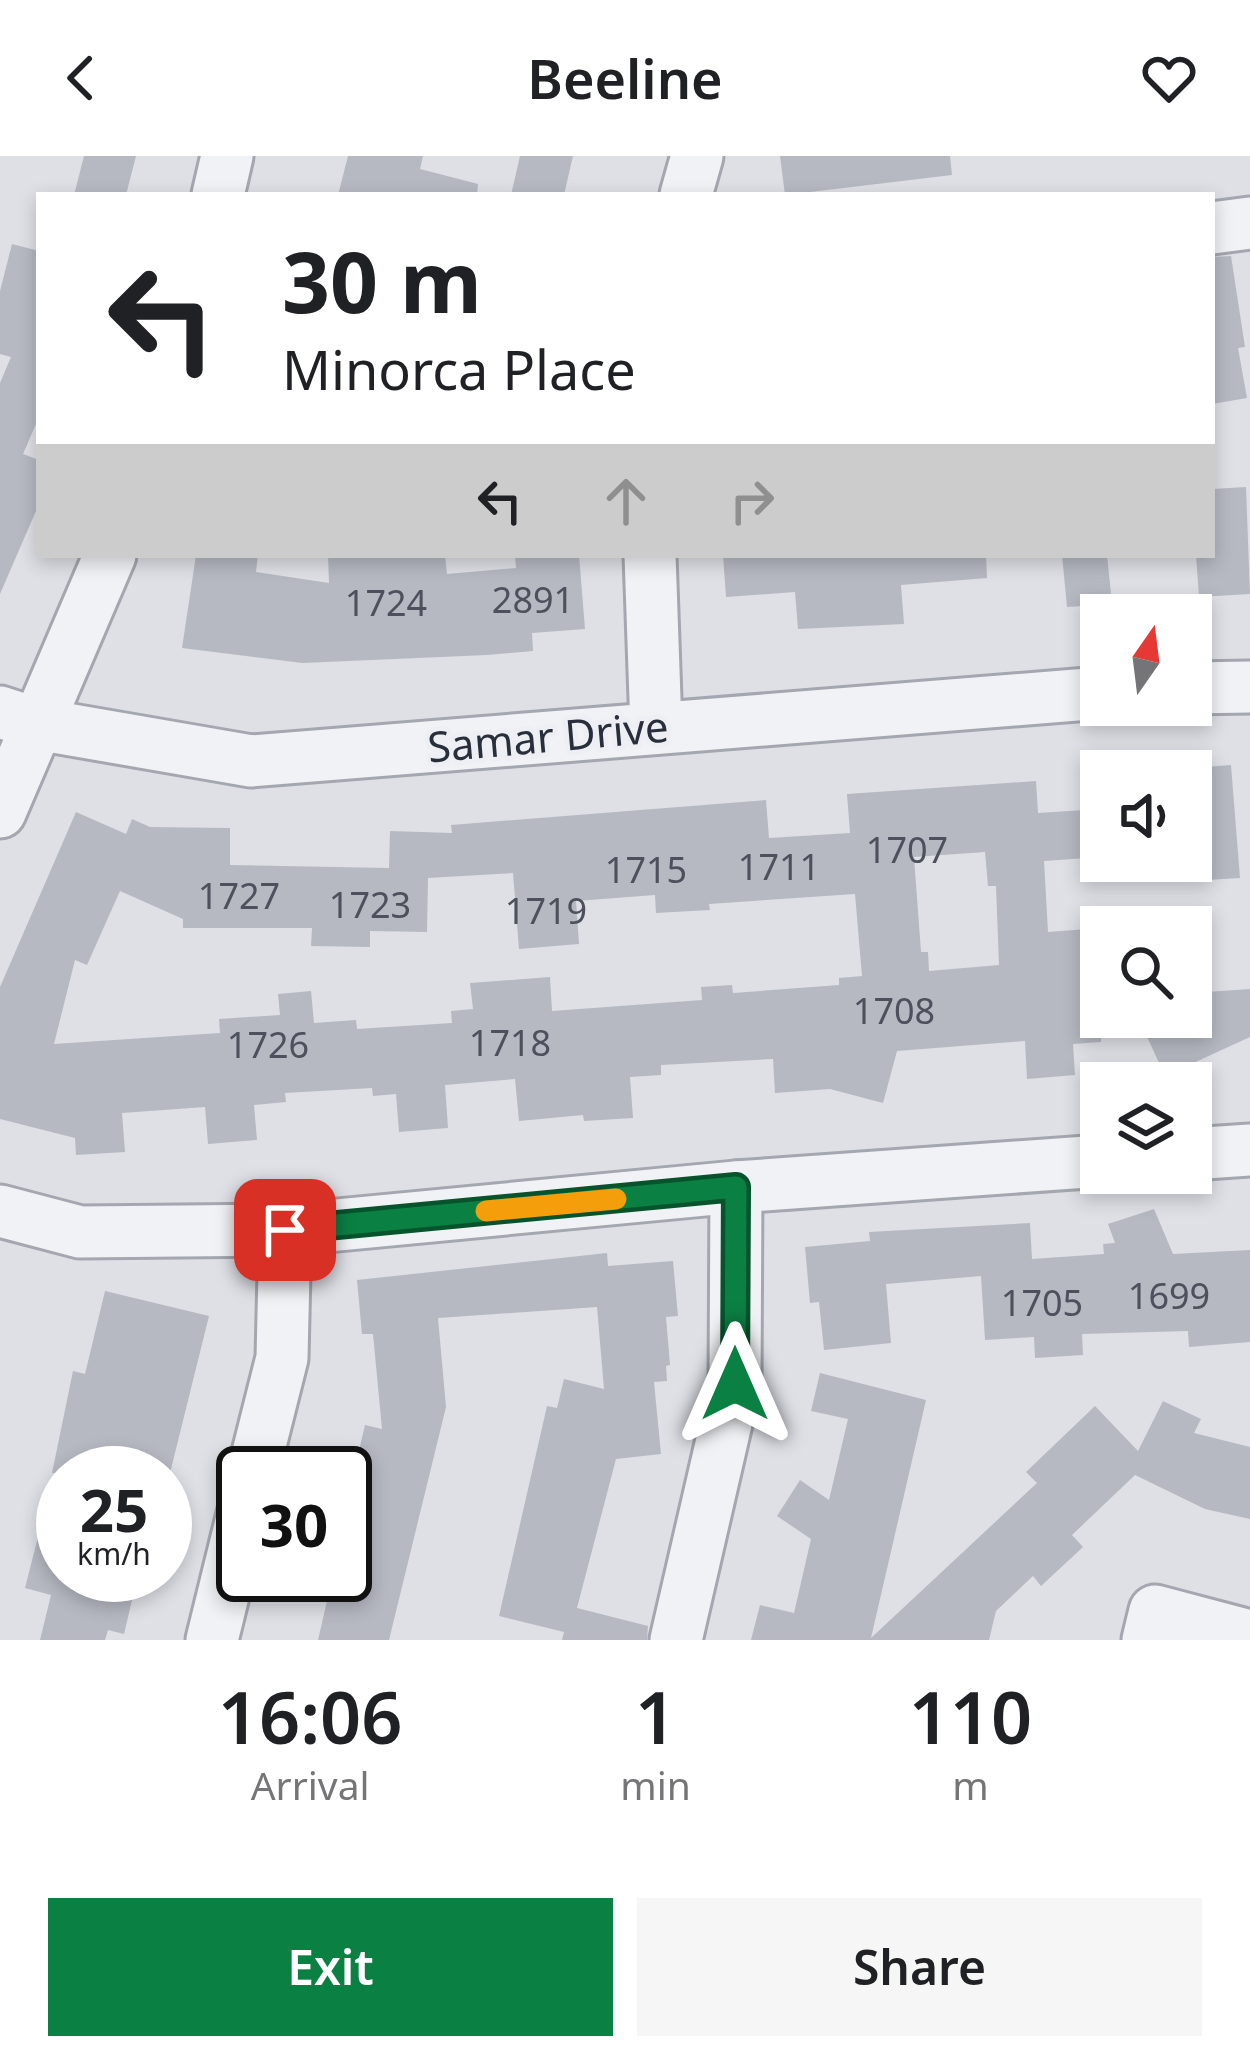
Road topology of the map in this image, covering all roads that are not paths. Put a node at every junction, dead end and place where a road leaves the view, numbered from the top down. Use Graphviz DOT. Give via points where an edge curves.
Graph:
graph roads {
  1 [pos="227,156"];
  2 [pos="697,156"];
  3 [pos="219,192"];
  4 [pos="687,192"];
  5 [pos="1250,223"];
  6 [pos="1215,228"];
  7 [pos="108,558"];
  8 [pos="650,558"];
  9 [pos="1250,687"];
  10 [pos="1212,688"];
  11 [pos="1080,695"];
  12 [pos="18,718"];
  13 [pos="656,728"];
  14 [pos="0,812"];
  15 [pos="1250,1150"];
  16 [pos="1212,1153"];
  17 [pos="1080,1162"];
  18 [pos="736,1187"];
  19 [pos="0,1211"];
  20 [pos="285,1230"];
  21 [pos="260,1446"];
  22 [pos="221,1602"];
  23 [pos="1250,1636"];
  24 [pos="212,1640"];
  25 [pos="676,1640"];
  26 [pos="1148,1640"];
  1 -- 3 [label="street"];
  2 -- 4 [label="street"];
  5 -- 6 [label="street"];
  7 -- 12 [label="street"];
  8 -- 13 [label="street"];
  9 -- 10 [label="street"];
  11 -- 13 [label="street, Samar Drive"];
  12 -- 13 [label="street, Samar Drive" via="251,761"];
  12 -- 14 [label="street"];
  15 -- 16 [label="street"];
  17 -- 18 [label="street"];
  18 -- 20 [label="street"];
  18 -- 25 [label="street" via="735,1384"];
  19 -- 20 [label="street" via="80,1232"];
  20 -- 21 [label="street" via="282,1358"];
  22 -- 24 [label="street"];
  23 -- 26 [label="street" via="1155,1611"];
}
